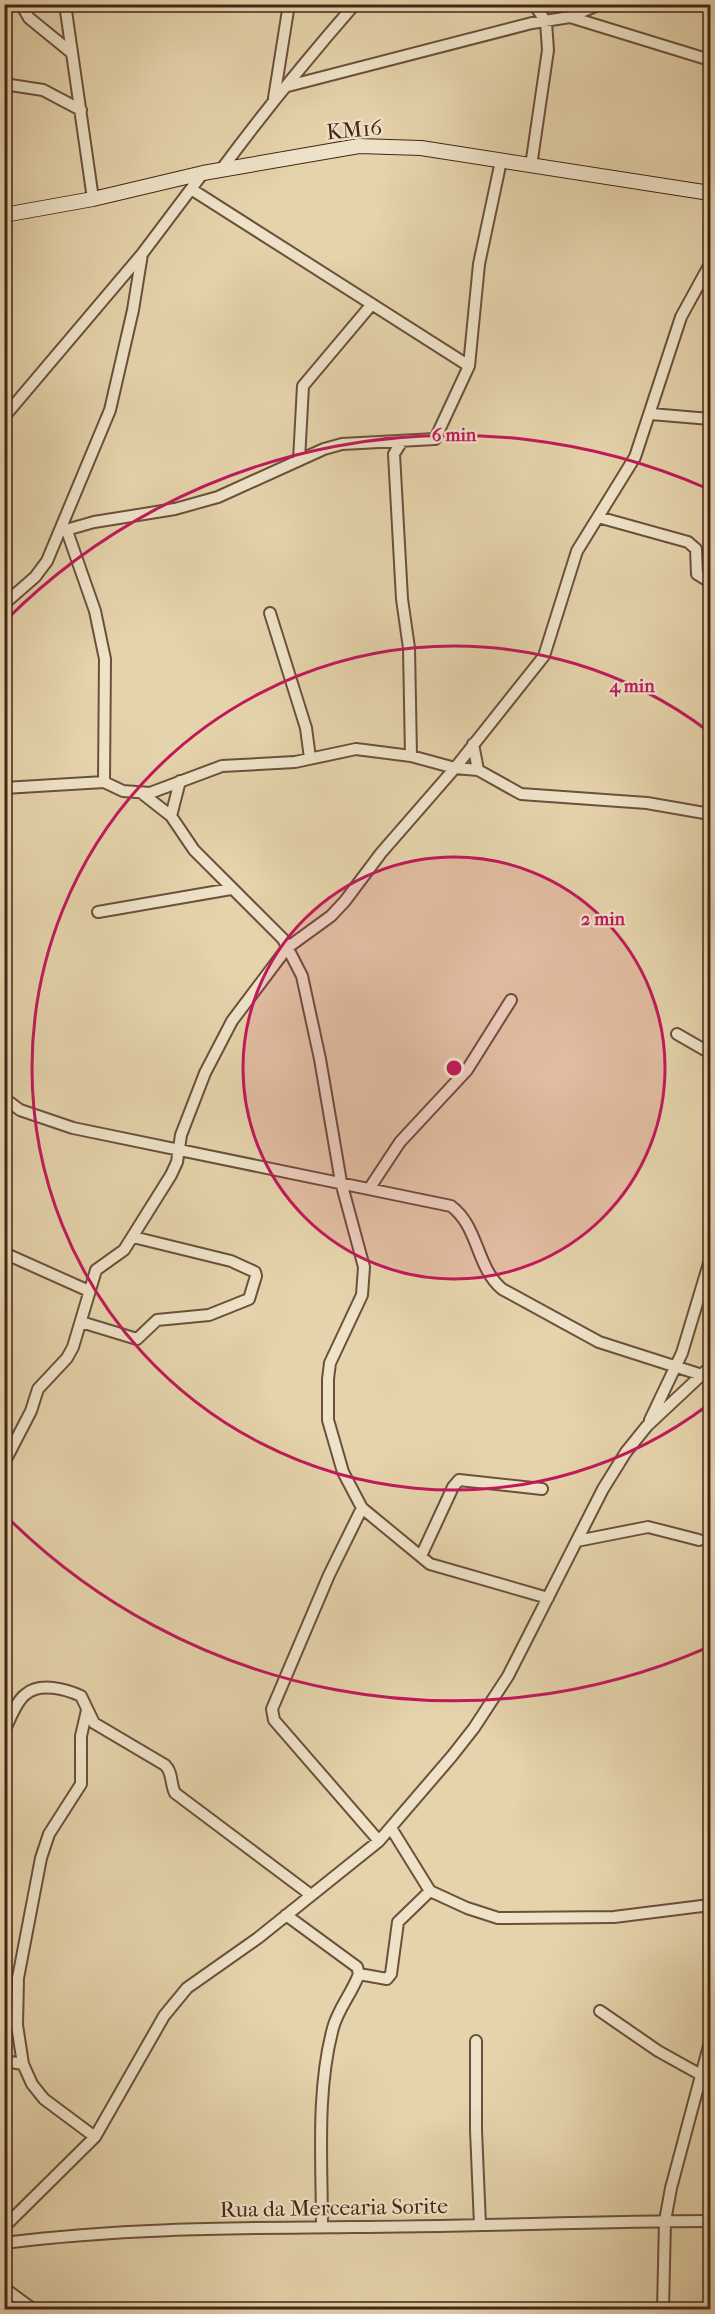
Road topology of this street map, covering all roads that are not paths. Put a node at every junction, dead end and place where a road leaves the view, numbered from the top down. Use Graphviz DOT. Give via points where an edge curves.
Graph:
graph roads {
  1 [pos="21,4"];
  2 [pos="65,4"];
  3 [pos="289,4"];
  4 [pos="355,4"];
  5 [pos="534,4"];
  6 [pos="600,4"];
  7 [pos="570,17"];
  8 [pos="546,22"];
  9 [pos="72,53"];
  10 [pos="711,60"];
  11 [pos="4,84"];
  12 [pos="288,86"];
  13 [pos="274,98"];
  14 [pos="81,110"];
  15 [pos="501,160"];
  16 [pos="531,166"];
  17 [pos="221,170"];
  18 [pos="203,173"];
  19 [pos="191,189"];
  20 [pos="711,193"];
  21 [pos="93,199"];
  22 [pos="4,215"];
  23 [pos="142,254"];
  24 [pos="711,264"];
  25 [pos="372,304"];
  26 [pos="469,366"];
  27 [pos="9,403"];
  28 [pos="651,414"];
  29 [pos="4,417"];
  30 [pos="711,419"];
  31 [pos="402,441"];
  32 [pos="383,442"];
  33 [pos="394,454"];
  34 [pos="299,460"];
  35 [pos="598,517"];
  36 [pos="63,532"];
  37 [pos="711,582"];
  38 [pos="5,603"];
  39 [pos="270,613"];
  40 [pos="473,744"];
  41 [pos="411,756"];
  42 [pos="310,758"];
  43 [pos="455,768"];
  44 [pos="478,770"];
  45 [pos="180,781"];
  46 [pos="104,782"];
  47 [pos="4,788"];
  48 [pos="143,794"];
  49 [pos="711,814"];
  50 [pos="171,816"];
  51 [pos="231,889"];
  52 [pos="98,912"];
  53 [pos="287,948"];
  54 [pos="511,1000"];
  55 [pos="677,1034"];
  56 [pos="711,1053"];
  57 [pos="4,1098"];
  58 [pos="178,1150"];
  59 [pos="341,1182"];
  60 [pos="369,1190"];
  61 [pos="133,1237"];
  62 [pos="4,1252"];
  63 [pos="711,1260"];
  64 [pos="89,1291"];
  65 [pos="81,1322"];
  66 [pos="676,1366"];
  67 [pos="706,1371"];
  68 [pos="647,1426"];
  69 [pos="4,1463"];
  70 [pos="542,1489"];
  71 [pos="362,1508"];
  72 [pos="699,1540"];
  73 [pos="577,1541"];
  74 [pos="421,1556"];
  75 [pos="548,1598"];
  76 [pos="87,1710"];
  77 [pos="4,1731"];
  78 [pos="391,1828"];
  79 [pos="379,1840"];
  80 [pos="430,1891"];
  81 [pos="311,1895"];
  82 [pos="711,1905"];
  83 [pos="286,1915"];
  84 [pos="359,1974"];
  85 [pos="600,2011"];
  86 [pos="476,2041"];
  87 [pos="711,2042"];
  88 [pos="4,2061"];
  89 [pos="23,2064"];
  90 [pos="703,2076"];
  91 [pos="95,2137"];
  92 [pos="665,2222"];
  93 [pos="711,2222"];
  94 [pos="480,2225"];
  95 [pos="4,2227"];
  96 [pos="322,2227"];
  97 [pos="4,2242"];
  98 [pos="4,2288"];
  99 [pos="34,2310"];
  100 [pos="663,2310"];
  1 -- 9 [label="street" via="29,18"];
  2 -- 9 [label="street"];
  3 -- 13 [label="street"];
  4 -- 12 [label="street"];
  5 -- 8 [label="street"];
  6 -- 7 [label="street"];
  7 -- 8 [label="street"];
  7 -- 10 [label="street"];
  8 -- 12 [label="street"];
  8 -- 16 [label="street" via="548,50"];
  9 -- 14 [label="street"];
  11 -- 14 [label="street" via="43,90"];
  12 -- 13 [label="street"];
  13 -- 17 [label="street"];
  14 -- 21 [label="street"];
  15 -- 16 [label="street, KM16"];
  15 -- 17 [label="street, KM16" via="421,148 358,146"];
  15 -- 26 [label="street" via="479,264"];
  16 -- 20 [label="street, KM16"];
  17 -- 18 [label="street, KM16"];
  18 -- 19 [label="street"];
  18 -- 21 [label="street, KM16"];
  19 -- 23 [label="street"];
  19 -- 25 [label="street"];
  21 -- 22 [label="street, KM16"];
  23 -- 27 [label="street"];
  23 -- 36 [label="street" via="117,387"];
  24 -- 28 [label="street" via="681,317"];
  25 -- 26 [label="street"];
  25 -- 34 [label="street" via="303,386"];
  26 -- 31 [label="street" via="435,439"];
  27 -- 29 [label="street"];
  28 -- 30 [label="street"];
  28 -- 35 [label="street" via="628,472"];
  31 -- 32 [label="street"];
  31 -- 33 [label="street"];
  32 -- 33 [label="street"];
  32 -- 34 [label="street" via="342,444"];
  33 -- 41 [label="street" via="402,599 409,648"];
  34 -- 36 [label="street" via="218,497"];
  35 -- 37 [label="street" via="688,542 696,549 698,574"];
  35 -- 40 [label="street" via="572,565 544,656"];
  36 -- 38 [label="street" via="40,571"];
  36 -- 46 [label="street" via="95,611 105,659"];
  39 -- 42 [label="street" via="306,728"];
  40 -- 43 [label="street"];
  40 -- 44 [label="street"];
  41 -- 42 [label="street" via="356,749"];
  41 -- 43 [label="street"];
  42 -- 45 [label="street" via="222,766"];
  43 -- 44 [label="street"];
  43 -- 53 [label="street" via="331,916"];
  44 -- 49 [label="street" via="520,794 647,803"];
  45 -- 48 [label="street"];
  45 -- 50 [label="street"];
  46 -- 47 [label="street"];
  46 -- 48 [label="street" via="123,791"];
  48 -- 50 [label="street"];
  50 -- 51 [label="street" via="194,850"];
  51 -- 52 [label="street"];
  51 -- 53 [label="street" via="283,939"];
  53 -- 58 [label="street" via="232,1021 181,1135"];
  53 -- 59 [label="street" via="302,976"];
  54 -- 60 [label="street" via="467,1070 400,1142"];
  55 -- 56 [label="street"];
  57 -- 58 [label="street" via="20,1110 73,1128"];
  58 -- 59 [label="street"];
  58 -- 61 [label="street" via="171,1175"];
  59 -- 60 [label="street"];
  59 -- 71 [label="street" via="365,1281 355,1313 330,1363 327,1402 339,1461"];
  60 -- 66 [label="street" via="451,1206 468,1225 488,1274 502,1289 598,1342"];
  61 -- 64 [label="street" via="124,1250 96,1270"];
  61 -- 65 [label="street" via="238,1263 255,1272 252,1294 249,1299 215,1313 157,1320 137,1340"];
  62 -- 64 [label="street"];
  63 -- 66 [label="street"];
  64 -- 65 [label="street"];
  65 -- 69 [label="street" via="67,1358 38,1389 32,1412"];
  66 -- 67 [label="street"];
  66 -- 68 [label="street"];
  67 -- 68 [label="street"];
  68 -- 73 [label="street" via="603,1489"];
  70 -- 74 [label="street" via="459,1480"];
  71 -- 74 [label="street"];
  71 -- 79 [label="street" via="328,1575 272,1709 274,1719"];
  72 -- 73 [label="street" via="648,1527"];
  73 -- 75 [label="street"];
  74 -- 75 [label="street" via="439,1568"];
  75 -- 78 [label="street" via="508,1676 474,1728"];
  76 -- 77 [label="street" via="81,1696 73,1692 35,1689 24,1695"];
  76 -- 81 [label="street" via="94,1722 165,1765 170,1770 175,1793"];
  76 -- 89 [label="street" via="81,1736 81,1784 47,1838 18,1978 17,2025"];
  78 -- 79 [label="street"];
  78 -- 80 [label="street"];
  79 -- 81 [label="street"];
  80 -- 82 [label="street" via="498,1918 614,1917"];
  80 -- 84 [label="street" via="398,1922 387,1979"];
  81 -- 83 [label="street"];
  83 -- 84 [label="street" via="357,1967"];
  83 -- 91 [label="street" via="187,1988 174,2002"];
  84 -- 96 [label="street" via="334,2024 330,2041 323,2105"];
  85 -- 90 [label="street"];
  86 -- 94 [label="street"];
  87 -- 90 [label="street"];
  88 -- 89 [label="street"];
  89 -- 91 [label="street" via="44,2099"];
  90 -- 92 [label="street" via="670,2188"];
  91 -- 95 [label="street"];
  92 -- 93 [label="street, Rua da Mercearia Sorite"];
  92 -- 94 [label="street, Rua da Mercearia Sorite"];
  92 -- 100 [label="street"];
  94 -- 96 [label="street, Rua da Mercearia Sorite"];
  96 -- 97 [label="street, Rua da Mercearia Sorite" via="122,2232"];
  98 -- 99 [label="street"];
}
